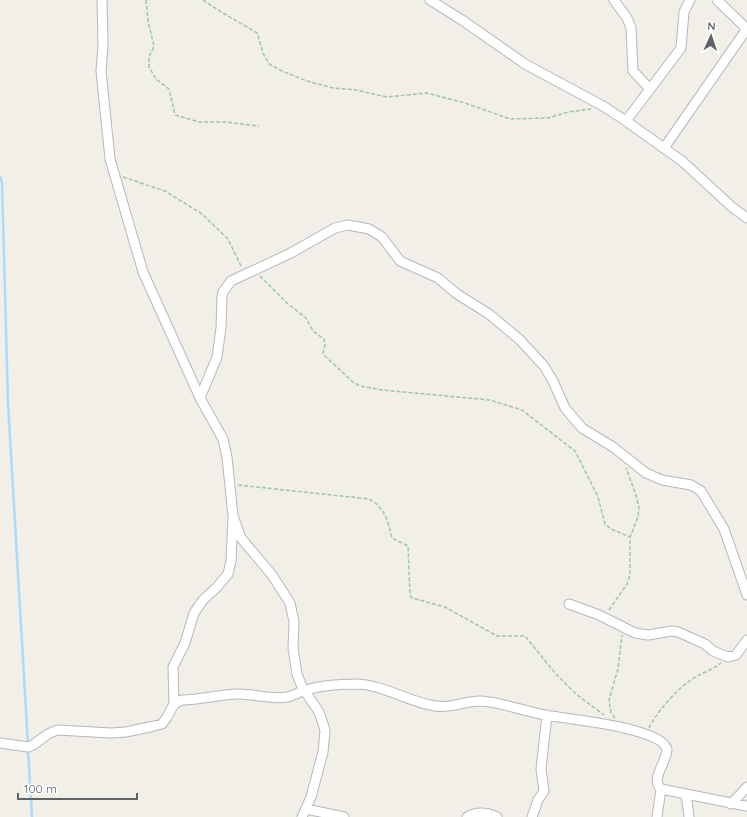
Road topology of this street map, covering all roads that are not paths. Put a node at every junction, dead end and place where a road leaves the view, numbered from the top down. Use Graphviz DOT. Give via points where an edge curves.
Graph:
graph roads {
  1 [pos="102,0"];
  2 [pos="430,0"];
  3 [pos="614,0"];
  4 [pos="690,0"];
  5 [pos="717,0"];
  6 [pos="650,89"];
  7 [pos="626,121"];
  8 [pos="664,148"];
  9 [pos="747,218"];
  10 [pos="200,398"];
  11 [pos="233,516"];
  12 [pos="747,595"];
  13 [pos="569,604"];
  14 [pos="747,640"];
  15 [pos="304,690"];
  16 [pos="174,704"];
  17 [pos="547,715"];
  18 [pos="0,743"];
  19 [pos="747,787"];
  20 [pos="661,790"];
  21 [pos="686,794"];
  22 [pos="731,804"];
  23 [pos="747,806"];
  24 [pos="304,813"];
  25 [pos="344,817"];
  26 [pos="467,817"];
  27 [pos="497,817"];
  28 [pos="532,817"];
  29 [pos="657,817"];
  30 [pos="688,817"];
  1 -- 10 [label="street" via="101,71 110,159 143,272"];
  2 -- 7 [label="street" via="525,64"];
  3 -- 6 [label="street" via="631,28 633,71"];
  4 -- 6 [label="street" via="684,12 682,46"];
  5 -- 8 [label="street" via="746,30"];
  6 -- 7 [label="street"];
  7 -- 8 [label="street"];
  8 -- 9 [label="street"];
  10 -- 11 [label="street" via="223,439"];
  10 -- 12 [label="street" via="216,357 223,292 231,281 291,253 335,228 354,225 377,232 400,261 438,278 457,294 489,314 520,340 544,366 565,408 582,428 614,447 646,473 662,480 691,485 701,491 724,529"];
  11 -- 15 [label="street" via="241,538 290,603 294,622 294,659"];
  11 -- 16 [label="street" via="230,567 224,579 194,613 185,643 173,667"];
  13 -- 14 [label="street" via="603,617 623,629 648,635 678,632 728,657 736,655"];
  15 -- 16 [label="street" via="287,697 264,698 240,694 182,700"];
  15 -- 17 [label="street" via="340,684 367,685 433,706 447,708 478,701"];
  15 -- 24 [label="street" via="320,716 325,735 311,797"];
  16 -- 18 [label="street" via="162,724 148,728 110,733 58,730 33,745"];
  17 -- 20 [label="street" via="585,720 628,730 664,744 667,749 666,759 657,781 657,786"];
  17 -- 28 [label="street" via="541,769 544,791"];
  19 -- 22 [label="street"];
  20 -- 21 [label="street"];
  20 -- 29 [label="street"];
  21 -- 22 [label="street"];
  21 -- 30 [label="street"];
  22 -- 23 [label="street"];
  24 -- 25 [label="street"];
  26 -- 27 [label="street" via="482,812"];
}
